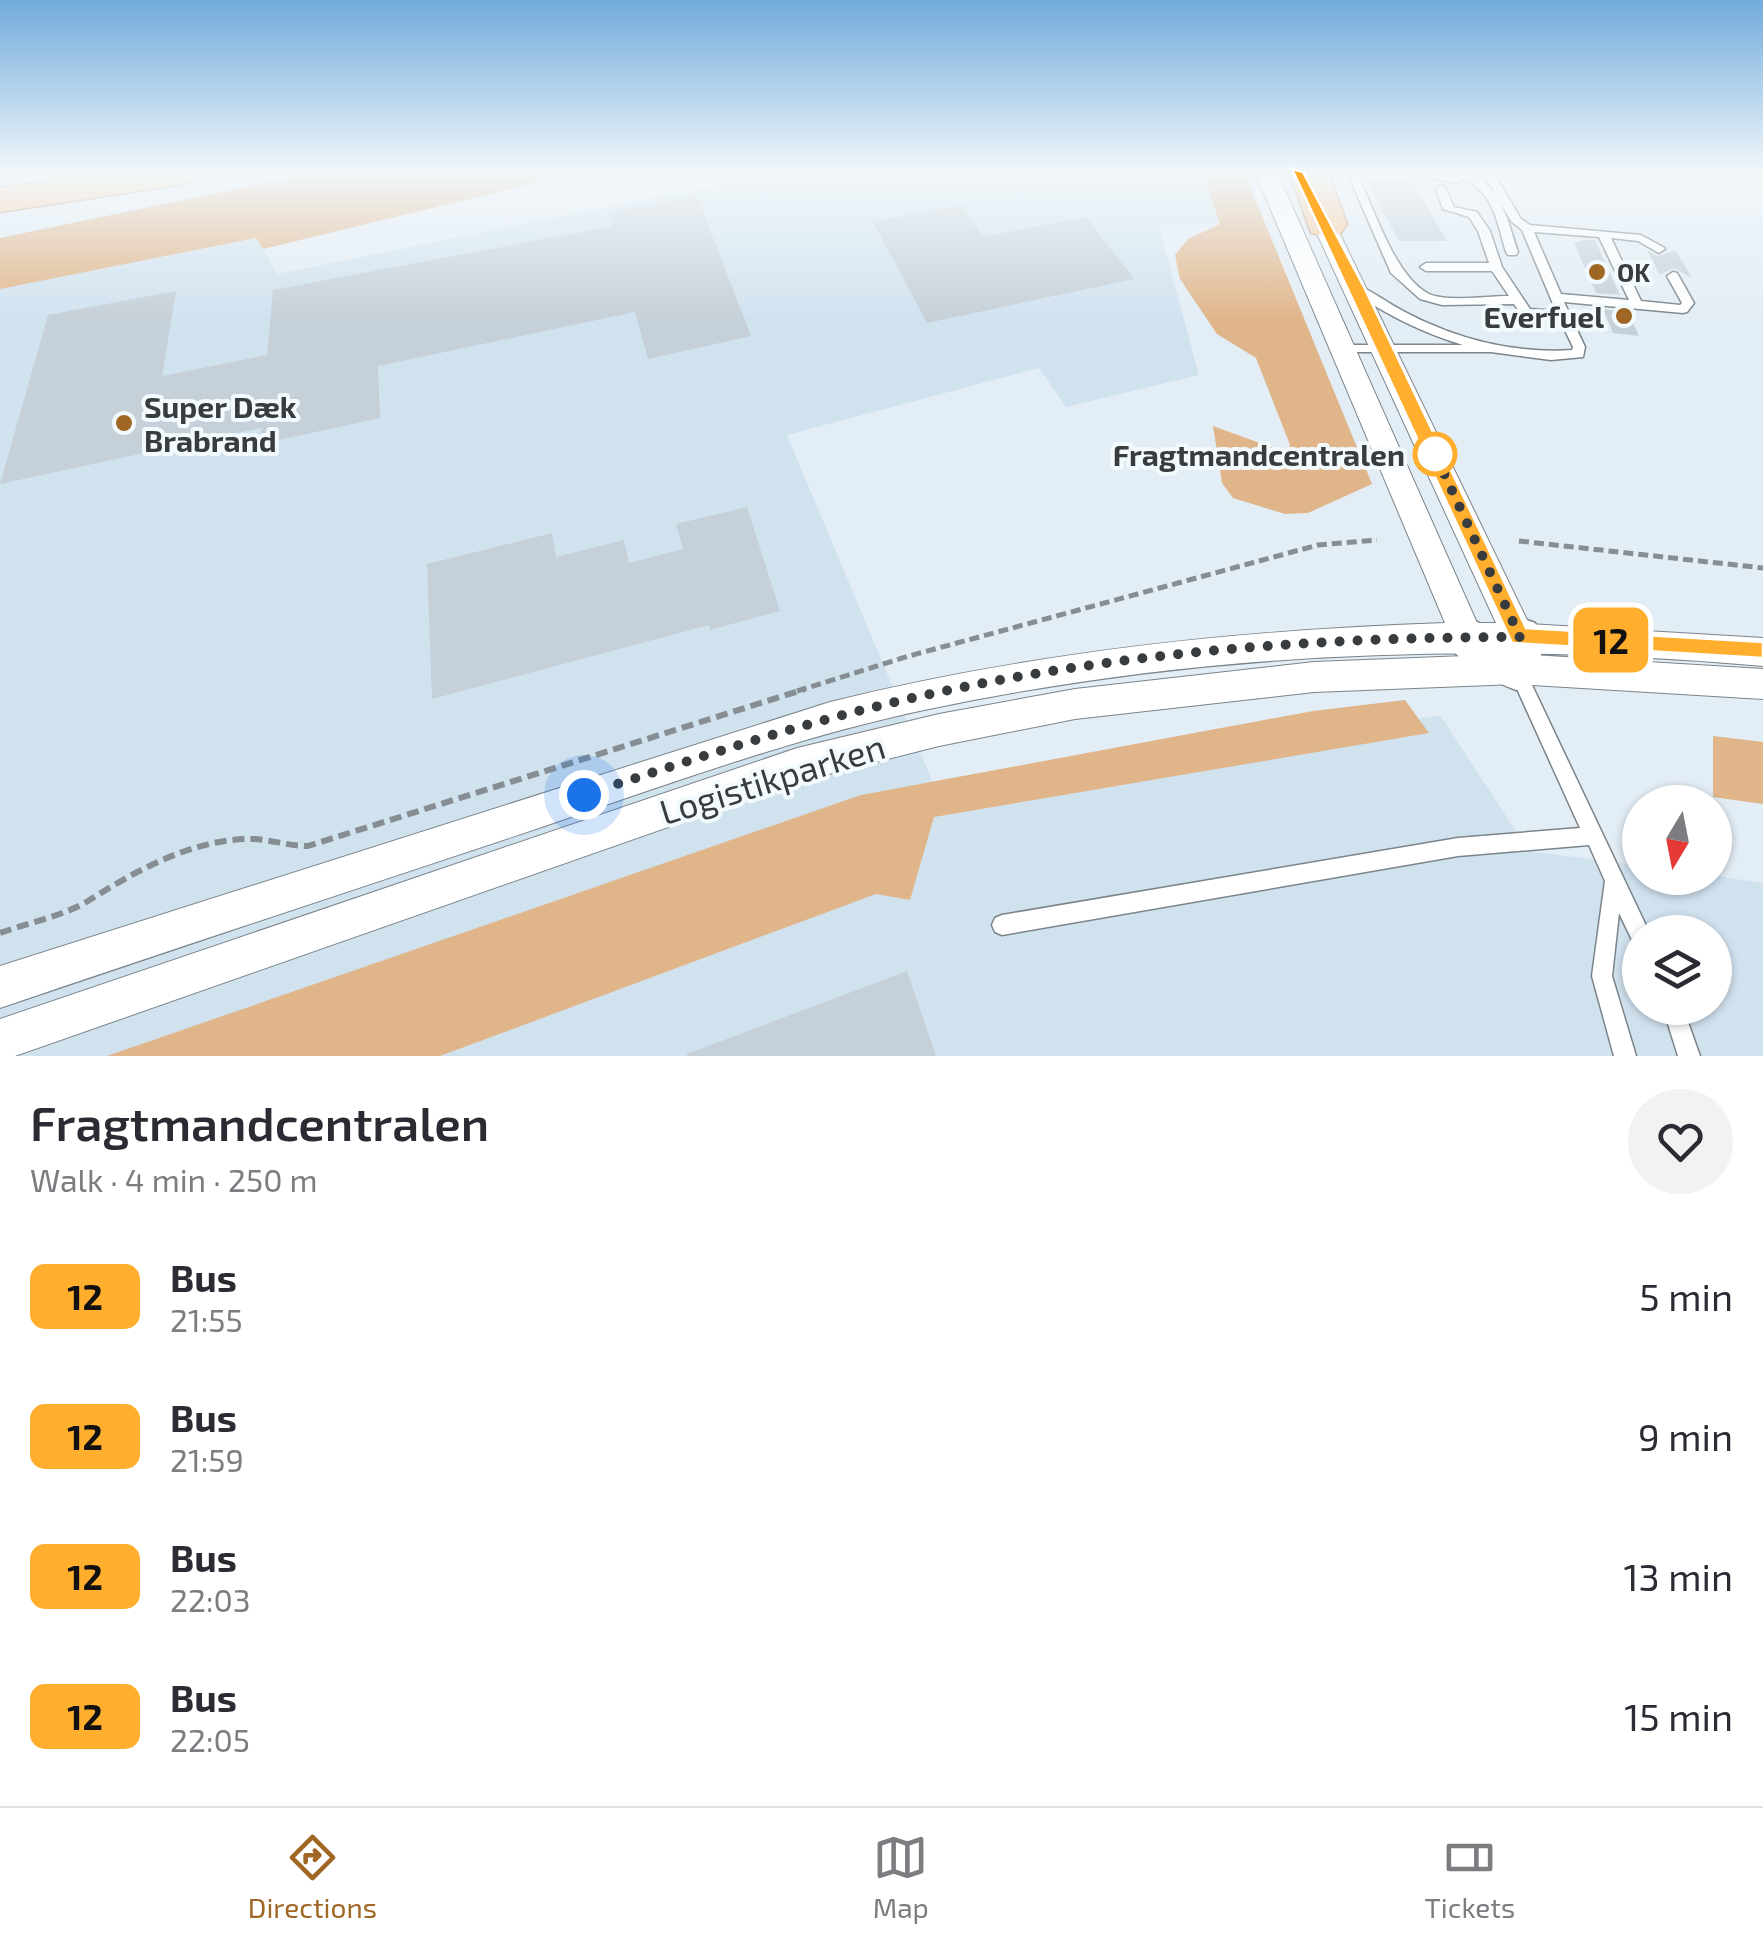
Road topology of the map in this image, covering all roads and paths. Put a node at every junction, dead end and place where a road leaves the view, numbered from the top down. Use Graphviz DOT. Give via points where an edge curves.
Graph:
graph roads {
  1 [pos="1287,221"];
  2 [pos="1324,221"];
  3 [pos="1374,221"];
  4 [pos="1476,221"];
  5 [pos="1501,221"];
  6 [pos="1519,221"];
  7 [pos="1326,224"];
  8 [pos="1527,228"];
  9 [pos="1603,234"];
  10 [pos="1659,249"];
  11 [pos="1490,250"];
  12 [pos="1512,252"];
  13 [pos="1538,255"];
  14 [pos="1426,267"];
  15 [pos="1496,267"];
  16 [pos="1673,276"];
  17 [pos="1358,289"];
  18 [pos="1556,297"];
  19 [pos="1518,300"];
  20 [pos="1637,305"];
  21 [pos="1565,316"];
  22 [pos="1503,348"];
  23 [pos="1342,349"];
  24 [pos="1386,350"];
  25 [pos="1378,540"];
  26 [pos="1519,541"];
  27 [pos="1763,568"];
  28 [pos="1467,637"];
  29 [pos="1763,652"];
  30 [pos="1518,653"];
  31 [pos="1763,684"];
  32 [pos="1591,836"];
  33 [pos="1613,884"];
  34 [pos="1629,915"];
  35 [pos="1002,925"];
  36 [pos="0,933"];
  37 [pos="0,988"];
  38 [pos="1679,1025"];
  39 [pos="0,1040"];
  40 [pos="1625,1056"];
  41 [pos="1689,1056"];
  1 -- 23 [label="street"];
  2 -- 7 [label="street"];
  3 -- 19 [label="lane" via="1397,272 1424,296"];
  4 -- 11 [label="lane"];
  5 -- 12 [label="lane"];
  6 -- 8 [label="lane"];
  7 -- 17 [label="street"];
  8 -- 9 [label="lane"];
  8 -- 13 [label="lane"];
  9 -- 10 [label="lane" via="1640,238"];
  9 -- 20 [label="lane"];
  11 -- 12 [label="lane"];
  11 -- 15 [label="lane"];
  12 -- 13 [label="lane"];
  13 -- 18 [label="lane"];
  14 -- 15 [label="lane"];
  15 -- 19 [label="lane"];
  16 -- 20 [label="lane" via="1688,303 1683,309"];
  17 -- 22 [label="lane" via="1408,322"];
  17 -- 24 [label="street"];
  18 -- 20 [label="lane"];
  18 -- 21 [label="lane"];
  19 -- 21 [label="lane" via="1526,313"];
  21 -- 22 [label="lane" via="1578,354"];
  22 -- 24 [label="lane"];
  23 -- 24 [label="lane"];
  23 -- 28 [label="street"];
  24 -- 30 [label="street"];
  25 -- 36 [label="path" via="1318,545 926,651 308,846 236,840 184,851 111,883 86,902"];
  26 -- 27 [label="path"];
  28 -- 30 [label="street, Logistikparken"];
  28 -- 37 [label="street, Logistikparken" via="1196,650 925,695 659,771"];
  29 -- 30 [label="street, Logistikparken"];
  30 -- 31 [label="street, Logistikparken"];
  30 -- 32 [label="lane"];
  30 -- 39 [label="street, Logistikparken" via="1074,704 798,765"];
  32 -- 33 [label="lane"];
  32 -- 35 [label="lane" via="1458,847"];
  33 -- 34 [label="lane"];
  33 -- 40 [label="lane" via="1602,976"];
  38 -- 41 [label="lane"];
}
